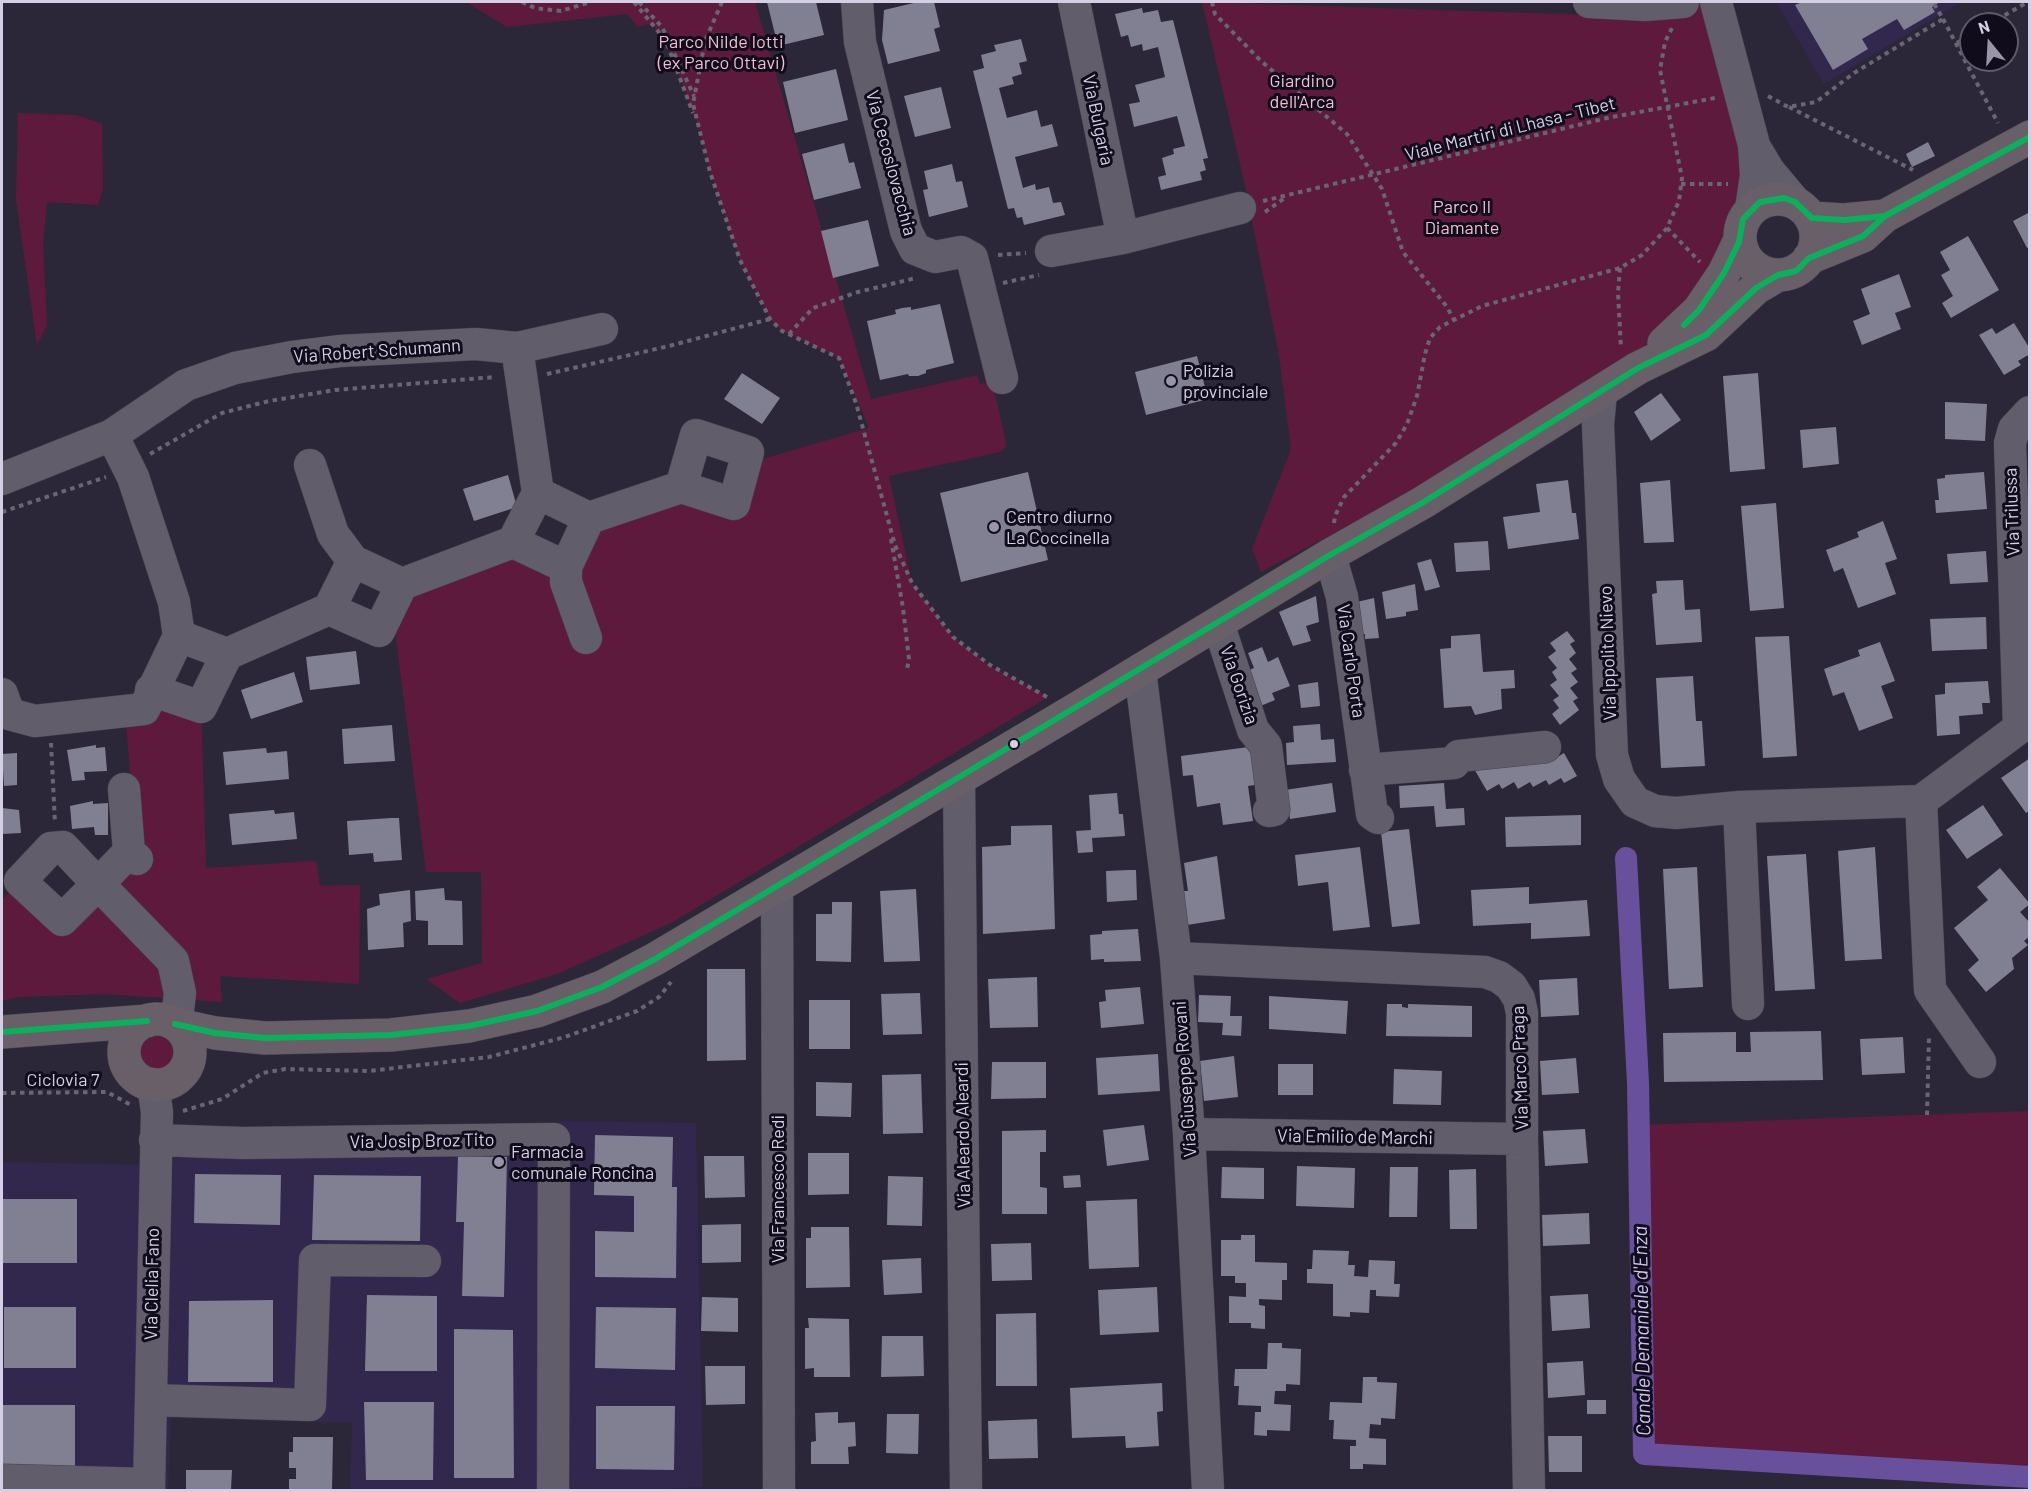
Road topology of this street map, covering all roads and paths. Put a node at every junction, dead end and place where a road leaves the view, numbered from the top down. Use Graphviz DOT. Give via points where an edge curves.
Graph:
graph roads {
  1 [pos="522,2"];
  2 [pos="590,2"];
  3 [pos="634,2"];
  4 [pos="639,2"];
  5 [pos="722,2"];
  6 [pos="857,2"];
  7 [pos="1074,2"];
  8 [pos="1212,2"];
  9 [pos="1589,2"];
  10 [pos="1716,2"];
  11 [pos="1933,2"];
  12 [pos="2028,2"];
  13 [pos="1679,3"];
  14 [pos="2010,12"];
  15 [pos="1943,18"];
  16 [pos="1959,41"];
  17 [pos="1956,43"];
  18 [pos="1739,93"];
  19 [pos="695,96"];
  20 [pos="1668,107"];
  21 [pos="1788,107"];
  22 [pos="697,123"];
  23 [pos="2030,137"];
  24 [pos="1754,145"];
  25 [pos="1996,155"];
  26 [pos="1922,165"];
  27 [pos="1375,175"];
  28 [pos="1288,195"];
  29 [pos="1240,208"];
  30 [pos="1751,209"];
  31 [pos="1804,210"];
  32 [pos="1885,216"];
  33 [pos="1123,238"];
  34 [pos="1739,242"];
  35 [pos="1051,250"];
  36 [pos="972,258"];
  37 [pos="1809,258"];
  38 [pos="1620,268"];
  39 [pos="1778,275"];
  40 [pos="770,319"];
  41 [pos="1454,320"];
  42 [pos="602,329"];
  43 [pos="519,362"];
  44 [pos="1002,378"];
  45 [pos="1622,379"];
  46 [pos="2030,412"];
  47 [pos="112,435"];
  48 [pos="310,465"];
  49 [pos="128,466"];
  50 [pos="2,479"];
  51 [pos="681,487"];
  52 [pos="538,493"];
  53 [pos="2,512"];
  54 [pos="590,518"];
  55 [pos="887,520"];
  56 [pos="513,542"];
  57 [pos="1336,551"];
  58 [pos="353,561"];
  59 [pos="566,567"];
  60 [pos="402,584"];
  61 [pos="329,609"];
  62 [pos="1218,623"];
  63 [pos="179,636"];
  64 [pos="586,638"];
  65 [pos="227,654"];
  66 [pos="907,669"];
  67 [pos="1140,670"];
  68 [pos="151,690"];
  69 [pos="2,694"];
  70 [pos="1073,711"];
  71 [pos="50,720"];
  72 [pos="2024,724"];
  73 [pos="1545,747"];
  74 [pos="1365,770"];
  75 [pos="959,779"];
  76 [pos="124,789"];
  77 [pos="1921,801"];
  78 [pos="1739,807"];
  79 [pos="1269,811"];
  80 [pos="1378,818"];
  81 [pos="57,847"];
  82 [pos="98,884"];
  83 [pos="777,887"];
  84 [pos="11,890"];
  85 [pos="1176,958"];
  86 [pos="1930,990"];
  87 [pos="1748,1004"];
  88 [pos="165,1022"];
  89 [pos="51,1028"];
  90 [pos="2,1032"];
  91 [pos="265,1038"];
  92 [pos="1980,1062"];
  93 [pos="2,1093"];
  94 [pos="155,1096"];
  95 [pos="1927,1114"];
  96 [pos="1189,1134"];
  97 [pos="1521,1139"];
  98 [pos="425,1261"];
  99 [pos="151,1400"];
  100 [pos="2,1480"];
  101 [pos="149,1487"];
  102 [pos="553,1491"];
  103 [pos="778,1491"];
  104 [pos="966,1491"];
  105 [pos="1208,1491"];
  106 [pos="1529,1491"];
  1 -- 2 [label="path" via="561,11"];
  3 -- 22 [label="path" via="666,41"];
  4 -- 19 [label="path" via="662,27"];
  5 -- 19 [label="path" via="705,41"];
  6 -- 36 [label="street, Via Cecoslovacchia" via="860,42 906,231 915,249 935,257 961,252"];
  7 -- 33 [label="street, Via Bulgaria"];
  8 -- 27 [label="path" via="1215,14 1262,61 1347,134"];
  9 -- 13 [label="street"];
  10 -- 18 [label="street"];
  11 -- 15 [label="path"];
  12 -- 14 [label="path"];
  13 -- 20 [label="path" via="1660,70"];
  15 -- 17 [label="path"];
  15 -- 21 [label="path" via="1854,73 1816,102"];
  16 -- 17 [label="path"];
  17 -- 25 [label="path" via="1999,122 1982,132"];
  18 -- 20 [label="path, Viale Martiri di Lhasa - Tibet"];
  18 -- 21 [label="path, Viale Martiri di Lhasa - Tibet" via="1756,90"];
  18 -- 24 [label="street"];
  19 -- 22 [label="path"];
  20 -- 27 [label="path, Viale Martiri di Lhasa - Tibet" via="1607,118"];
  20 -- 38 [label="path" via="1682,178 1679,201 1666,228 1642,255"];
  21 -- 26 [label="path, Viale Martiri di Lhasa - Tibet" via="1912,171"];
  22 -- 40 [label="path" via="740,260"];
  23 -- 25 [label="main road"];
  24 -- 30 [label="street" via="1756,177"];
  24 -- 31 [label="street" via="1770,171"];
  25 -- 32 [label="main road"];
  27 -- 28 [label="path, Viale Martiri di Lhasa - Tibet"];
  27 -- 41 [label="path" via="1393,215 1403,252"];
  29 -- 33 [label="street"];
  30 -- 31 [label="main road" via="1772,198"];
  30 -- 34 [label="main road" via="1743,219"];
  31 -- 32 [label="main road" via="1845,220"];
  31 -- 37 [label="main road" via="1816,242"];
  32 -- 37 [label="main road" via="1863,236"];
  33 -- 35 [label="street"];
  34 -- 39 [label="main road" via="1750,264"];
  34 -- 45 [label="main road, Via Gorizia" via="1699,310"];
  35 -- 36 [label="path"];
  36 -- 44 [label="street"];
  37 -- 39 [label="main road" via="1796,271"];
  38 -- 41 [label="path" via="1482,306"];
  38 -- 45 [label="path"];
  39 -- 45 [label="main road, Via Gorizia" via="1756,288 1706,335"];
  40 -- 43 [label="path" via="552,374"];
  40 -- 55 [label="path" via="782,331 839,358 856,403"];
  41 -- 57 [label="path" via="1430,338 1417,396 1396,443 1344,497 1335,516"];
  42 -- 43 [label="street, Via Robert Schumann"];
  43 -- 47 [label="street, Via Robert Schumann" via="476,344 292,357 235,368 186,385"];
  43 -- 49 [label="path" via="335,390 222,413"];
  43 -- 52 [label="street"];
  45 -- 57 [label="main road, Via Gorizia" via="1422,503"];
  45 -- 78 [label="street, Via Ippolito Nievo" via="1598,425 1612,755 1619,779 1635,802 1655,811"];
  46 -- 72 [label="street, Via Trilussa" via="2014,429 2010,443"];
  47 -- 49 [label="street"];
  47 -- 50 [label="street, Via Robert Schumann"];
  48 -- 58 [label="street" via="333,534"];
  49 -- 53 [label="path"];
  49 -- 63 [label="street" via="174,602"];
  51 -- 54 [label="street"];
  52 -- 54 [label="street"];
  52 -- 56 [label="street"];
  54 -- 59 [label="street"];
  55 -- 66 [label="path" via="903,608"];
  55 -- 70 [label="path" via="912,583 953,637 990,666"];
  56 -- 59 [label="street"];
  56 -- 60 [label="street"];
  57 -- 62 [label="main road, Via Gorizia"];
  57 -- 74 [label="street, Via Carlo Porta"];
  58 -- 60 [label="street"];
  58 -- 61 [label="street"];
  59 -- 64 [label="street" via="566,582"];
  60 -- 61 [label="street" via="379,631"];
  61 -- 65 [label="street"];
  62 -- 67 [label="main road, Via Gorizia"];
  62 -- 79 [label="street, Via Gorizia" via="1253,729 1266,746 1274,810"];
  63 -- 65 [label="street"];
  63 -- 68 [label="street"];
  65 -- 68 [label="street" via="201,707"];
  67 -- 70 [label="main road, Via Gorizia"];
  67 -- 85 [label="street, Via Giuseppe Rovani"];
  68 -- 71 [label="street" via="144,709"];
  69 -- 71 [label="street" via="9,714 35,721"];
  70 -- 75 [label="main road, Via Gorizia"];
  71 -- 81 [label="path"];
  72 -- 77 [label="street"];
  73 -- 74 [label="street" via="1459,756 1454,763"];
  74 -- 80 [label="street, Via Carlo Porta" via="1372,814"];
  75 -- 83 [label="main road, Via Gorizia"];
  75 -- 104 [label="street, Via Aleardo Aleardi"];
  76 -- 82 [label="street" via="133,856"];
  77 -- 78 [label="street, Via Ippolito Nievo"];
  77 -- 86 [label="street"];
  78 -- 87 [label="street"];
  81 -- 82 [label="street" via="63,847"];
  81 -- 84 [label="street" via="51,848"];
  82 -- 84 [label="street" via="62,920"];
  82 -- 88 [label="street" via="173,961 180,993 178,1010"];
  83 -- 91 [label="main road, Via Gorizia" via="602,987 537,1011 469,1026 391,1035"];
  83 -- 103 [label="street, Via Francesco Redi"];
  85 -- 96 [label="street, Via Giuseppe Rovani"];
  85 -- 97 [label="street, Via Marco Praga" via="1485,972 1499,977 1511,986 1522,1013"];
  86 -- 92 [label="street"];
  86 -- 95 [label="path"];
  88 -- 89 [label="main road, Via Gorizia"];
  88 -- 91 [label="main road, Via Gorizia"];
  88 -- 94 [label="main road" via="188,1039 190,1048 186,1068"];
  88 -- 94 [label="main road" via="139,1024 127,1040 126,1059"];
  89 -- 90 [label="main road, Via Gorizia"];
  89 -- 94 [label="main road, Via Gorizia" via="79,1032 111,1048"];
  91 -- 94 [label="main road, Via Gorizia" via="231,1051"];
  93 -- 94 [label="path, Ciclovia 7" via="107,1092 136,1107"];
  94 -- 99 [label="street, Via Clelia Fano"];
  94 -- 102 [label="street, Via Josip Broz Tito" via="254,1143 554,1139"];
  96 -- 97 [label="street, Via Emilio de Marchi"];
  96 -- 105 [label="street, Via Giuseppe Rovani"];
  97 -- 106 [label="street, Via Marco Praga"];
  98 -- 99 [label="street" via="315,1260 310,1405"];
  99 -- 101 [label="street, Via Clelia Fano"];
  100 -- 101 [label="street, Via Clelia Fano"];
}
